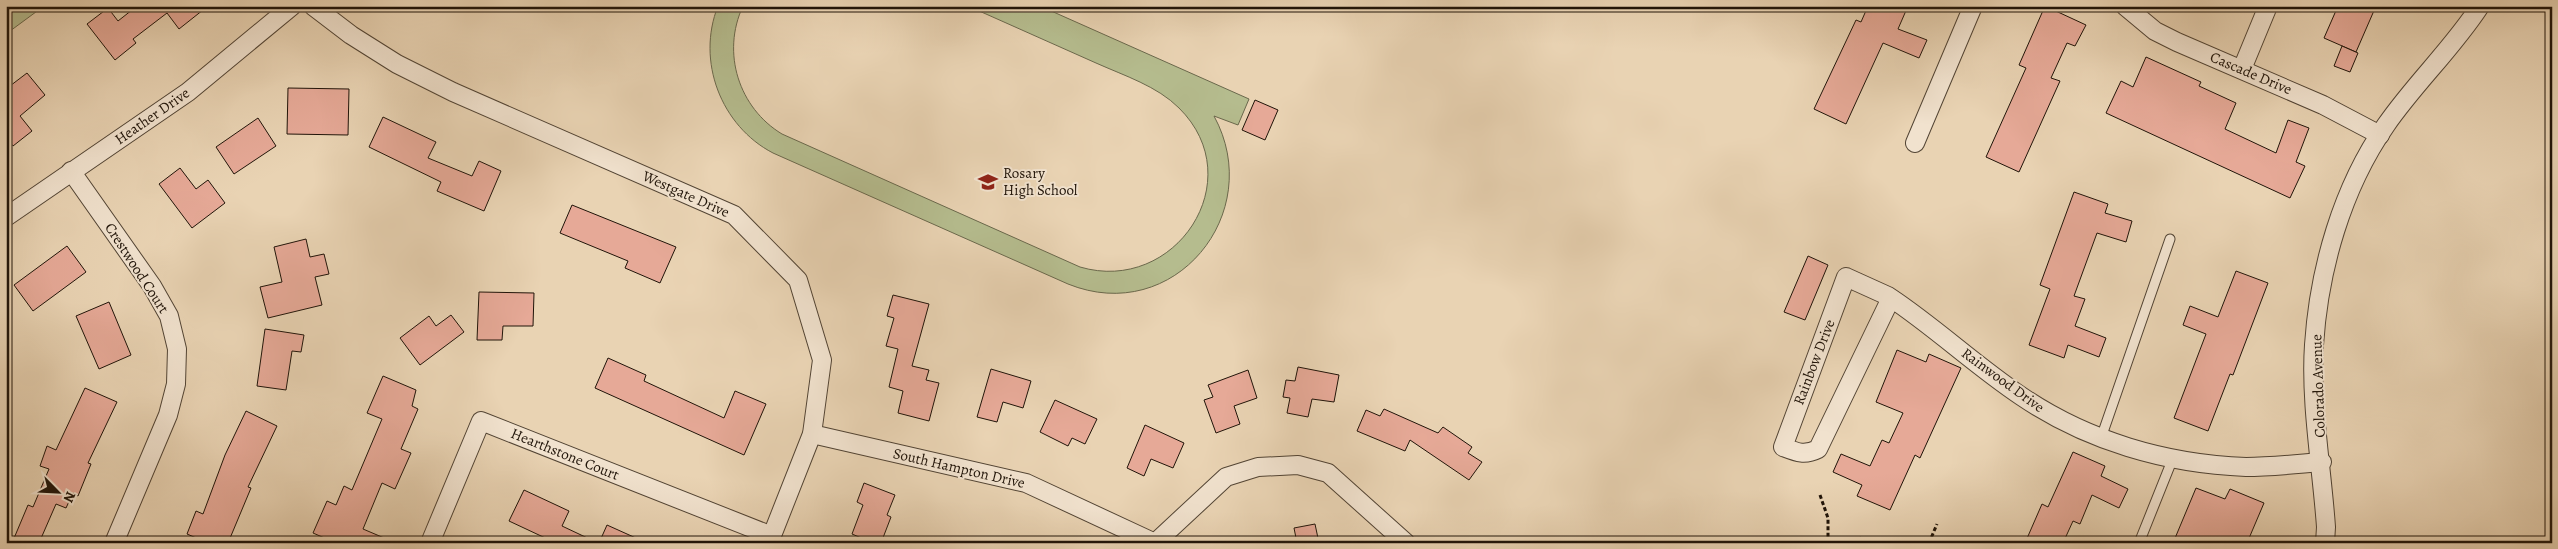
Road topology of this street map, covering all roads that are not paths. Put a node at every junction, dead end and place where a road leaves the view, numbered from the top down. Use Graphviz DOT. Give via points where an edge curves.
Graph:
graph roads {
  1 [pos="292,6"];
  2 [pos="313,6"];
  3 [pos="1973,6"];
  4 [pos="2125,6"];
  5 [pos="2268,6"];
  6 [pos="2480,6"];
  7 [pos="2242,68"];
  8 [pos="2380,135"];
  9 [pos="1915,143"];
  10 [pos="72,171"];
  11 [pos="6,217"];
  12 [pos="2170,239"];
  13 [pos="1846,276"];
  14 [pos="1891,298"];
  15 [pos="812,434"];
  16 [pos="2101,438"];
  17 [pos="2173,458"];
  18 [pos="2322,462"];
  19 [pos="770,539"];
  20 [pos="114,543"];
  21 [pos="430,543"];
  22 [pos="1155,543"];
  23 [pos="1406,543"];
  24 [pos="2139,543"];
  25 [pos="2325,543"];
  1 -- 10 [label="street, Heather Drive" via="188,92"];
  2 -- 15 [label="street, Westgate Drive" via="397,64 453,92 734,215 798,280 822,360"];
  3 -- 9 [label="street"];
  4 -- 7 [label="street, Cascade Drive" via="2155,31"];
  5 -- 7 [label="street"];
  6 -- 8 [label="street, Colorado Avenue" via="2460,36"];
  7 -- 8 [label="street, Cascade Drive"];
  8 -- 18 [label="street, Colorado Avenue" via="2350,190 2324,269 2314,346"];
  10 -- 11 [label="street, Heather Drive"];
  10 -- 20 [label="street, Crestwood Court" via="152,286 169,316 177,350 176,384 168,415"];
  12 -- 16 [label="lane"];
  13 -- 14 [label="street, Rainwood Drive"];
  13 -- 14 [label="street, Rainbow Drive" via="1782,447 1801,454 1818,449"];
  14 -- 16 [label="street, Rainwood Drive" via="2020,396 2053,416"];
  15 -- 19 [label="street, Westgate Drive"];
  15 -- 22 [label="street, South Hampton Drive" via="1026,483"];
  16 -- 17 [label="street, Rainwood Drive"];
  17 -- 18 [label="street, Rainwood Drive" via="2247,467"];
  17 -- 24 [label="lane"];
  18 -- 25 [label="street, Colorado Avenue"];
  19 -- 21 [label="street, Hearthstone Court" via="481,421"];
  22 -- 23 [label="street" via="1226,477 1258,467 1298,465 1328,474"];
}
